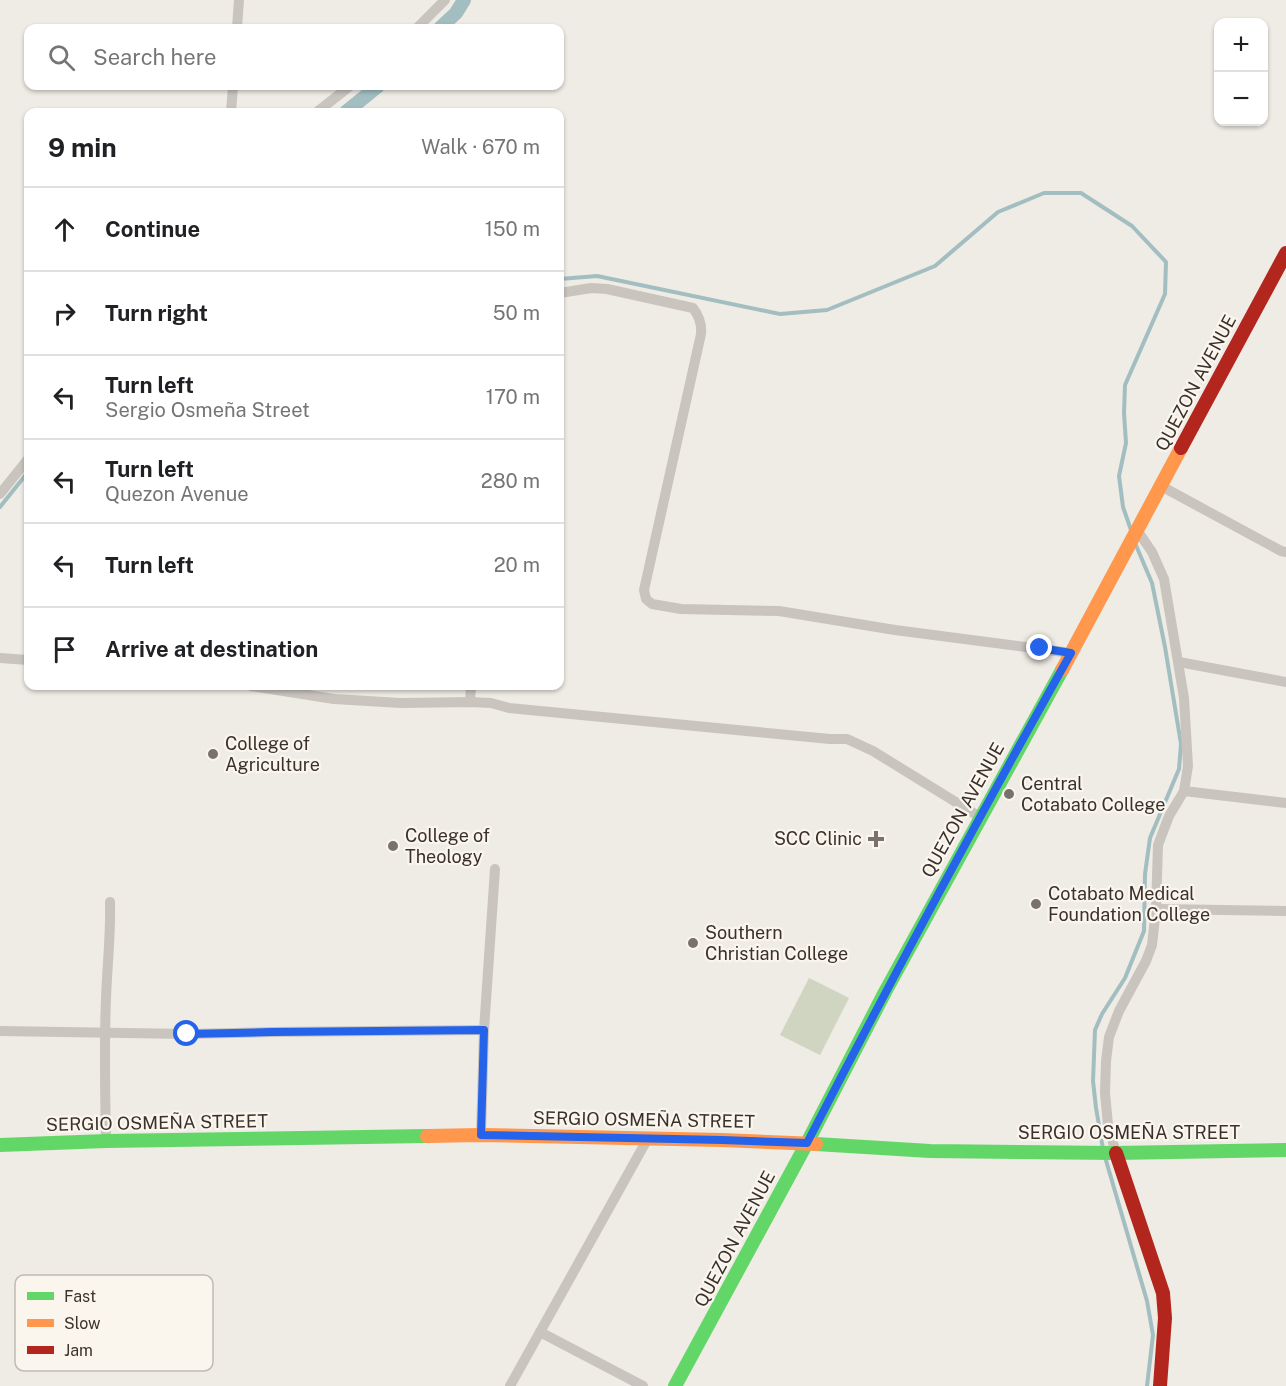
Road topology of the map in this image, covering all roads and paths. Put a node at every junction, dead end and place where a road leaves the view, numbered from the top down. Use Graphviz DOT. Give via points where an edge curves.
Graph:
graph roads {
  1 [pos="239,0"];
  2 [pos="445,0"];
  3 [pos="237,24"];
  4 [pos="421,24"];
  5 [pos="233,90"];
  6 [pos="345,90"];
  7 [pos="231,108"];
  8 [pos="322,108"];
  9 [pos="1286,253"];
  10 [pos="1282,270"];
  11 [pos="564,292"];
  12 [pos="24,464"];
  13 [pos="1161,486"];
  14 [pos="0,494"];
  15 [pos="1137,530"];
  16 [pos="1286,552"];
  17 [pos="1071,653"];
  18 [pos="0,657"];
  19 [pos="24,660"];
  20 [pos="1179,662"];
  21 [pos="1286,682"];
  22 [pos="277,690"];
  23 [pos="471,690"];
  24 [pos="470,702"];
  25 [pos="1184,791"];
  26 [pos="1286,803"];
  27 [pos="980,817"];
  28 [pos="495,869"];
  29 [pos="110,902"];
  30 [pos="1156,909"];
  31 [pos="1286,911"];
  32 [pos="484,1030"];
  33 [pos="0,1031"];
  34 [pos="105,1033"];
  35 [pos="481,1135"];
  36 [pos="648,1138"];
  37 [pos="106,1141"];
  38 [pos="807,1143"];
  39 [pos="0,1145"];
  40 [pos="1286,1150"];
  41 [pos="1116,1153"];
  42 [pos="540,1332"];
  43 [pos="510,1386"];
  44 [pos="643,1386"];
  45 [pos="675,1386"];
  46 [pos="1160,1386"];
  1 -- 3 [label="street"];
  2 -- 4 [label="street"];
  5 -- 7 [label="street"];
  6 -- 8 [label="street"];
  9 -- 10 [label="street, QUEZON AVENUE"];
  10 -- 13 [label="street, QUEZON AVENUE"];
  11 -- 17 [label="street" via="591,288 616,291 693,308 700,322 701,334 644,591 652,604 681,609 779,611"];
  12 -- 14 [label="street"];
  13 -- 15 [label="street, QUEZON AVENUE"];
  13 -- 16 [label="street"];
  15 -- 17 [label="street, QUEZON AVENUE"];
  15 -- 20 [label="street" via="1164,579"];
  17 -- 27 [label="street, QUEZON AVENUE"];
  18 -- 19 [label="street"];
  20 -- 21 [label="street"];
  20 -- 25 [label="street" via="1188,766"];
  22 -- 24 [label="street" via="334,699"];
  23 -- 24 [label="street"];
  24 -- 27 [label="street" via="847,739"];
  25 -- 26 [label="street"];
  25 -- 30 [label="street" via="1158,846"];
  27 -- 38 [label="street, QUEZON AVENUE"];
  28 -- 32 [label="street"];
  29 -- 34 [label="street"];
  30 -- 31 [label="street"];
  30 -- 41 [label="street" via="1146,961 1109,1037 1105,1093"];
  32 -- 34 [label="street"];
  32 -- 35 [label="street"];
  33 -- 34 [label="street"];
  34 -- 37 [label="street"];
  35 -- 36 [label="street, SERGIO OSMEÑA STREET"];
  35 -- 37 [label="street, SERGIO OSMEÑA STREET"];
  36 -- 38 [label="street, SERGIO OSMEÑA STREET"];
  36 -- 42 [label="street"];
  37 -- 39 [label="street, SERGIO OSMEÑA STREET"];
  38 -- 41 [label="street, SERGIO OSMEÑA STREET" via="930,1150"];
  38 -- 45 [label="street, QUEZON AVENUE"];
  40 -- 41 [label="street, SERGIO OSMEÑA STREET"];
  41 -- 46 [label="street" via="1163,1293"];
  42 -- 43 [label="street"];
  42 -- 44 [label="street"];
}
